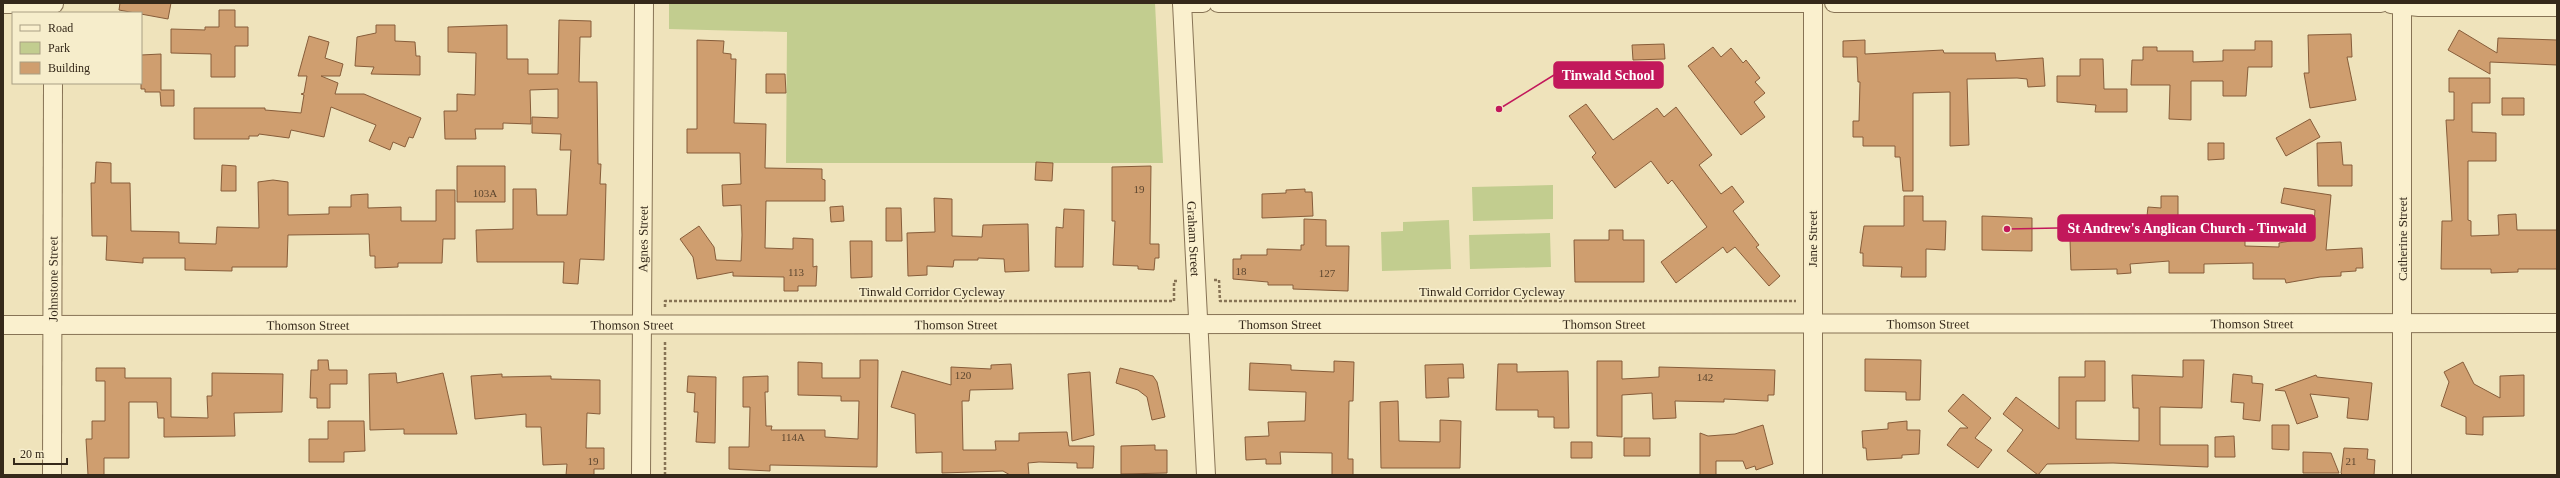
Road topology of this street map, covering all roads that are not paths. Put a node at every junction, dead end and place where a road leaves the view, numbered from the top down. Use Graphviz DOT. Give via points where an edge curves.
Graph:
graph roads {
  1 [pos="644,3"];
  2 [pos="1182,3"];
  3 [pos="1204,3"];
  4 [pos="1218,3"];
  5 [pos="1807,3"];
  6 [pos="1813,3"];
  7 [pos="1834,3"];
  8 [pos="2381,3"];
  9 [pos="3,4"];
  10 [pos="2397,4"];
  11 [pos="54,7"];
  12 [pos="2557,7"];
  13 [pos="53,84"];
  14 [pos="641,324"];
  15 [pos="1196,324"];
  16 [pos="1811,324"];
  17 [pos="2402,324"];
  18 [pos="2557,324"];
  19 [pos="3,325"];
  20 [pos="51,325"];
  21 [pos="52,475"];
  22 [pos="641,475"];
  23 [pos="1206,475"];
  24 [pos="1813,475"];
  25 [pos="2402,475"];
  1 -- 14 [label="street, Agnes Street"];
  2 -- 3 [label="street"];
  2 -- 15 [label="street, Graham Street"];
  4 -- 5 [label="street"];
  6 -- 16 [label="street, Jane Street"];
  7 -- 8 [label="street"];
  9 -- 11 [label="street"];
  10 -- 12 [label="street"];
  10 -- 17 [label="street, Catherine Street"];
  13 -- 20 [label="street, Johnstone Street"];
  14 -- 15 [label="street, Thomson Street"];
  14 -- 20 [label="street, Thomson Street"];
  14 -- 22 [label="street, Agnes Street"];
  15 -- 16 [label="street, Thomson Street"];
  15 -- 23 [label="street, Graham Street" via="1200,348"];
  16 -- 17 [label="street, Thomson Street"];
  16 -- 24 [label="street, Jane Street"];
  17 -- 18 [label="street, Thomson Street"];
  17 -- 25 [label="street, Catherine Street"];
  19 -- 20 [label="street, Thomson Street"];
  20 -- 21 [label="street, Johnstone Street"];
}
